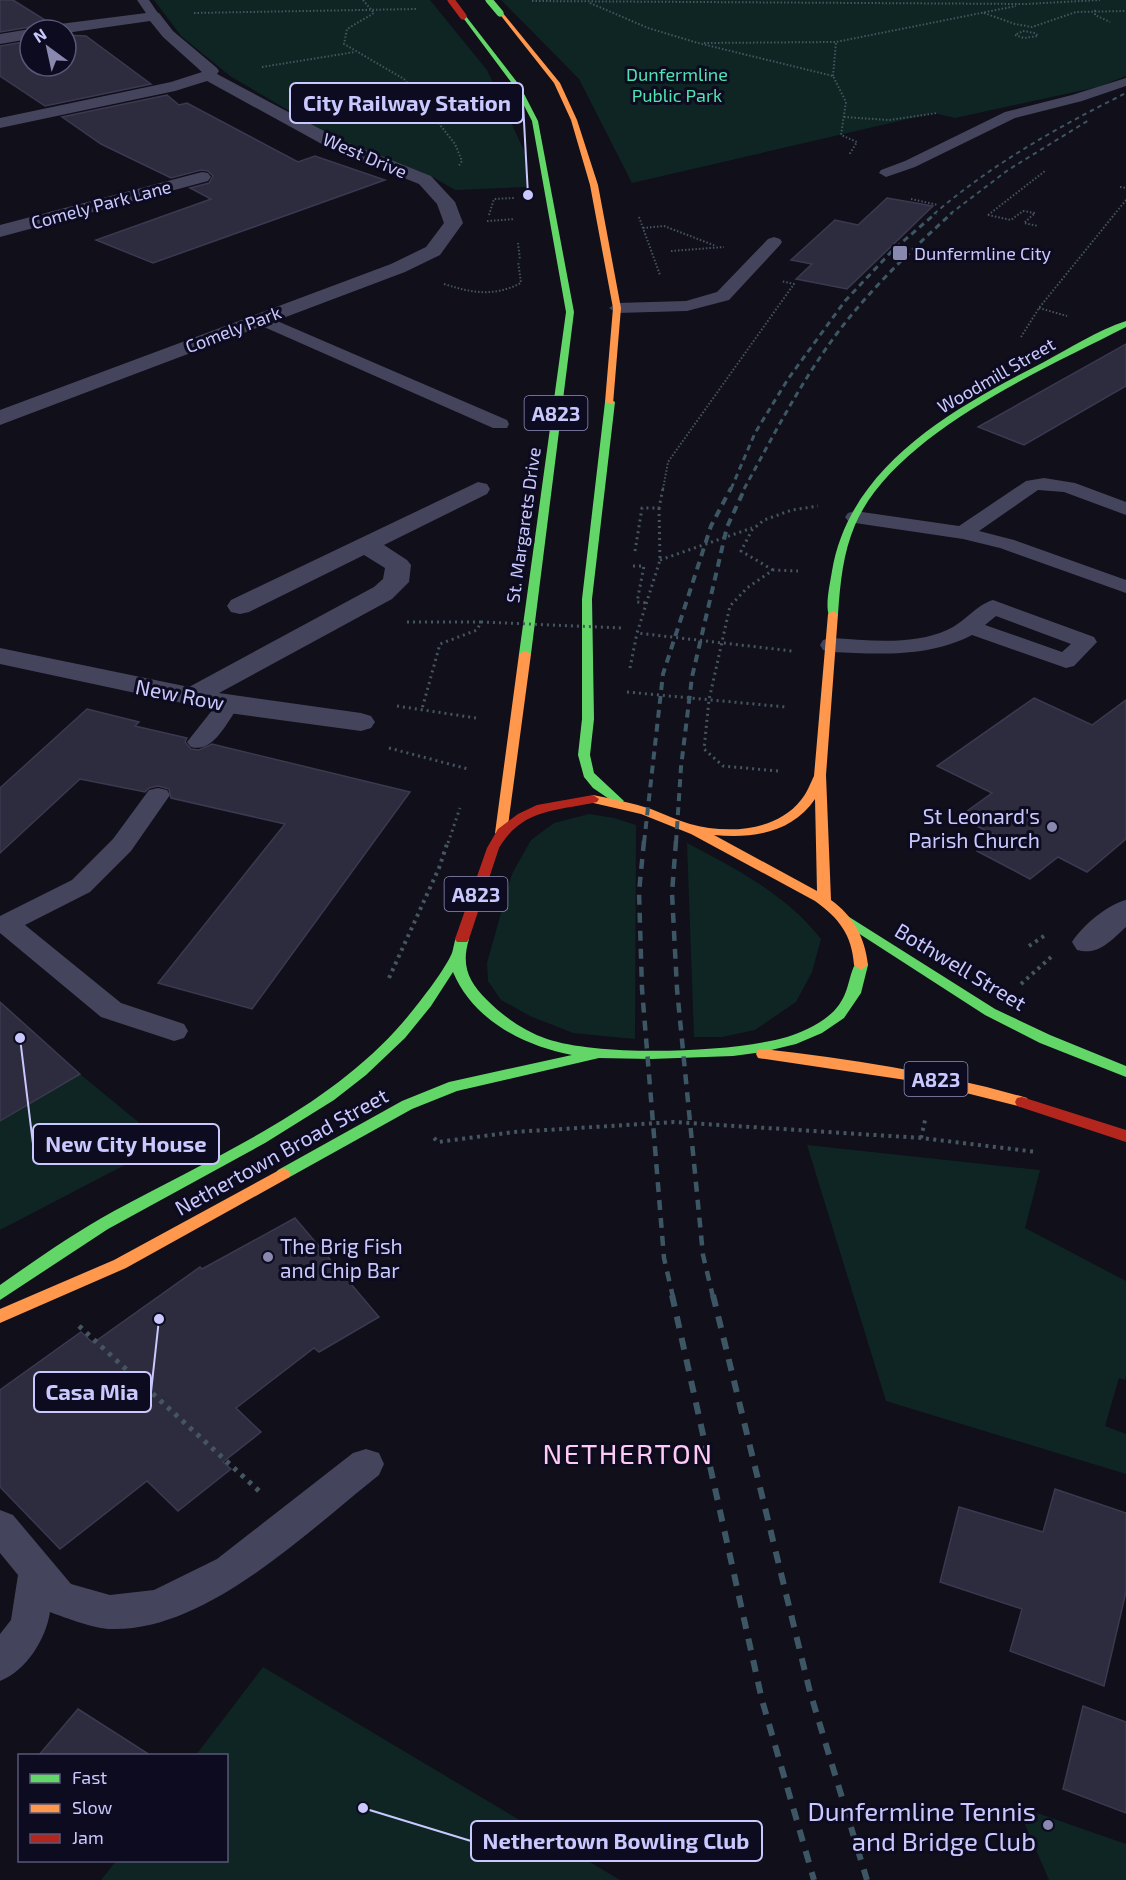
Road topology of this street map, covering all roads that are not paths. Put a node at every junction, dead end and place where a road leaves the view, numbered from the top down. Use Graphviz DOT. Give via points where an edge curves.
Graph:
graph roads {
  1 [pos="143,0"];
  2 [pos="451,0"];
  3 [pos="489,0"];
  4 [pos="154,16"];
  5 [pos="78,26"];
  6 [pos="18,36"];
  7 [pos="0,39"];
  8 [pos="208,75"];
  9 [pos="1126,82"];
  10 [pos="0,123"];
  11 [pos="886,173"];
  12 [pos="202,177"];
  13 [pos="454,222"];
  14 [pos="0,231"];
  15 [pos="774,242"];
  16 [pos="617,308"];
  17 [pos="261,319"];
  18 [pos="1126,324"];
  19 [pos="0,418"];
  20 [pos="500,424"];
  21 [pos="478,489"];
  22 [pos="1126,508"];
  23 [pos="855,517"];
  24 [pos="963,533"];
  25 [pos="366,545"];
  26 [pos="1126,586"];
  27 [pos="240,606"];
  28 [pos="970,627"];
  29 [pos="831,645"];
  30 [pos="0,656"];
  31 [pos="191,697"];
  32 [pos="229,704"];
  33 [pos="361,722"];
  34 [pos="199,742"];
  35 [pos="820,776"];
  36 [pos="158,795"];
  37 [pos="618,801"];
  38 [pos="685,827"];
  39 [pos="501,832"];
  40 [pos="824,902"];
  41 [pos="1126,910"];
  42 [pos="845,918"];
  43 [pos="1089,942"];
  44 [pos="456,957"];
  45 [pos="174,1032"];
  46 [pos="739,1052"];
  47 [pos="594,1055"];
  48 [pos="1126,1072"];
  49 [pos="1126,1136"];
  50 [pos="0,1294"];
  51 [pos="0,1316"];
  52 [pos="366,1464"];
  53 [pos="0,1526"];
  54 [pos="37,1570"];
  55 [pos="0,1663"];
  1 -- 4 [label="lane"];
  2 -- 39 [label="main road, St. Margarets Drive / A823, bridge" via="517,86 535,121 570,312"];
  3 -- 16 [label="main road, A823, bridge" via="557,83 574,120 594,185"];
  4 -- 5 [label="street"];
  4 -- 8 [label="street, West Drive" via="168,34 206,64 212,71"];
  6 -- 7 [label="street"];
  8 -- 10 [label="street" via="175,86"];
  8 -- 13 [label="street, West Drive" via="334,144 425,180 446,202"];
  9 -- 11 [label="lane" via="1010,115"];
  12 -- 14 [label="street, Comely Park Lane"];
  13 -- 17 [label="street, Comely Park" via="433,251"];
  15 -- 16 [label="lane" via="723,296 687,306"];
  16 -- 37 [label="main road, A823" via="610,408 587,599 588,719 584,755 588,774"];
  17 -- 19 [label="street, Comely Park"];
  17 -- 20 [label="lane"];
  18 -- 23 [label="main road, Woodmill Street" via="999,390 947,422 897,463 866,496"];
  21 -- 25 [label="street"];
  22 -- 24 [label="lane" via="1058,484 1043,483 1033,485"];
  23 -- 24 [label="lane"];
  23 -- 29 [label="main road, Woodmill Street" via="836,569"];
  24 -- 26 [label="lane" via="1007,544"];
  25 -- 27 [label="street"];
  25 -- 31 [label="street" via="398,565 396,582 334,621"];
  28 -- 29 [label="lane" via="928,644"];
  29 -- 35 [label="main road, Woodmill Street"];
  30 -- 31 [label="street, New Row"];
  31 -- 32 [label="street, New Row"];
  32 -- 33 [label="street, New Row"];
  32 -- 34 [label="lane"];
  35 -- 38 [label="main road, Woodmill Street" via="806,804 780,825 746,833 705,832"];
  35 -- 40 [label="main road, Woodmill Street"];
  36 -- 45 [label="lane" via="122,845 81,886 6,924 111,1010"];
  37 -- 38 [label="main road, A823"];
  37 -- 39 [label="main road, A823" via="593,799 549,805"];
  38 -- 40 [label="main road, A823" via="745,855"];
  39 -- 44 [label="main road, A823"];
  40 -- 42 [label="main road, A823"];
  41 -- 43 [label="street"];
  42 -- 46 [label="main road, A823" via="860,949 861,963 854,997 845,1010 795,1039"];
  42 -- 48 [label="main road, Bothwell Street / A823" via="990,1012"];
  44 -- 47 [label="main road, A823" via="464,981 496,1017 543,1042"];
  44 -- 50 [label="main road, Nethertown Broad Street" via="445,978 405,1030 340,1090 92,1231"];
  46 -- 47 [label="main road, A823"];
  46 -- 49 [label="main road, A823" via="845,1063 934,1078"];
  47 -- 51 [label="main road, Nethertown Broad Street" via="454,1086 407,1105 120,1264"];
  52 -- 54 [label="lane" via="230,1571 158,1607 110,1612 59,1598"];
  53 -- 54 [label="lane"];
  54 -- 55 [label="lane" via="29,1627"];
}
